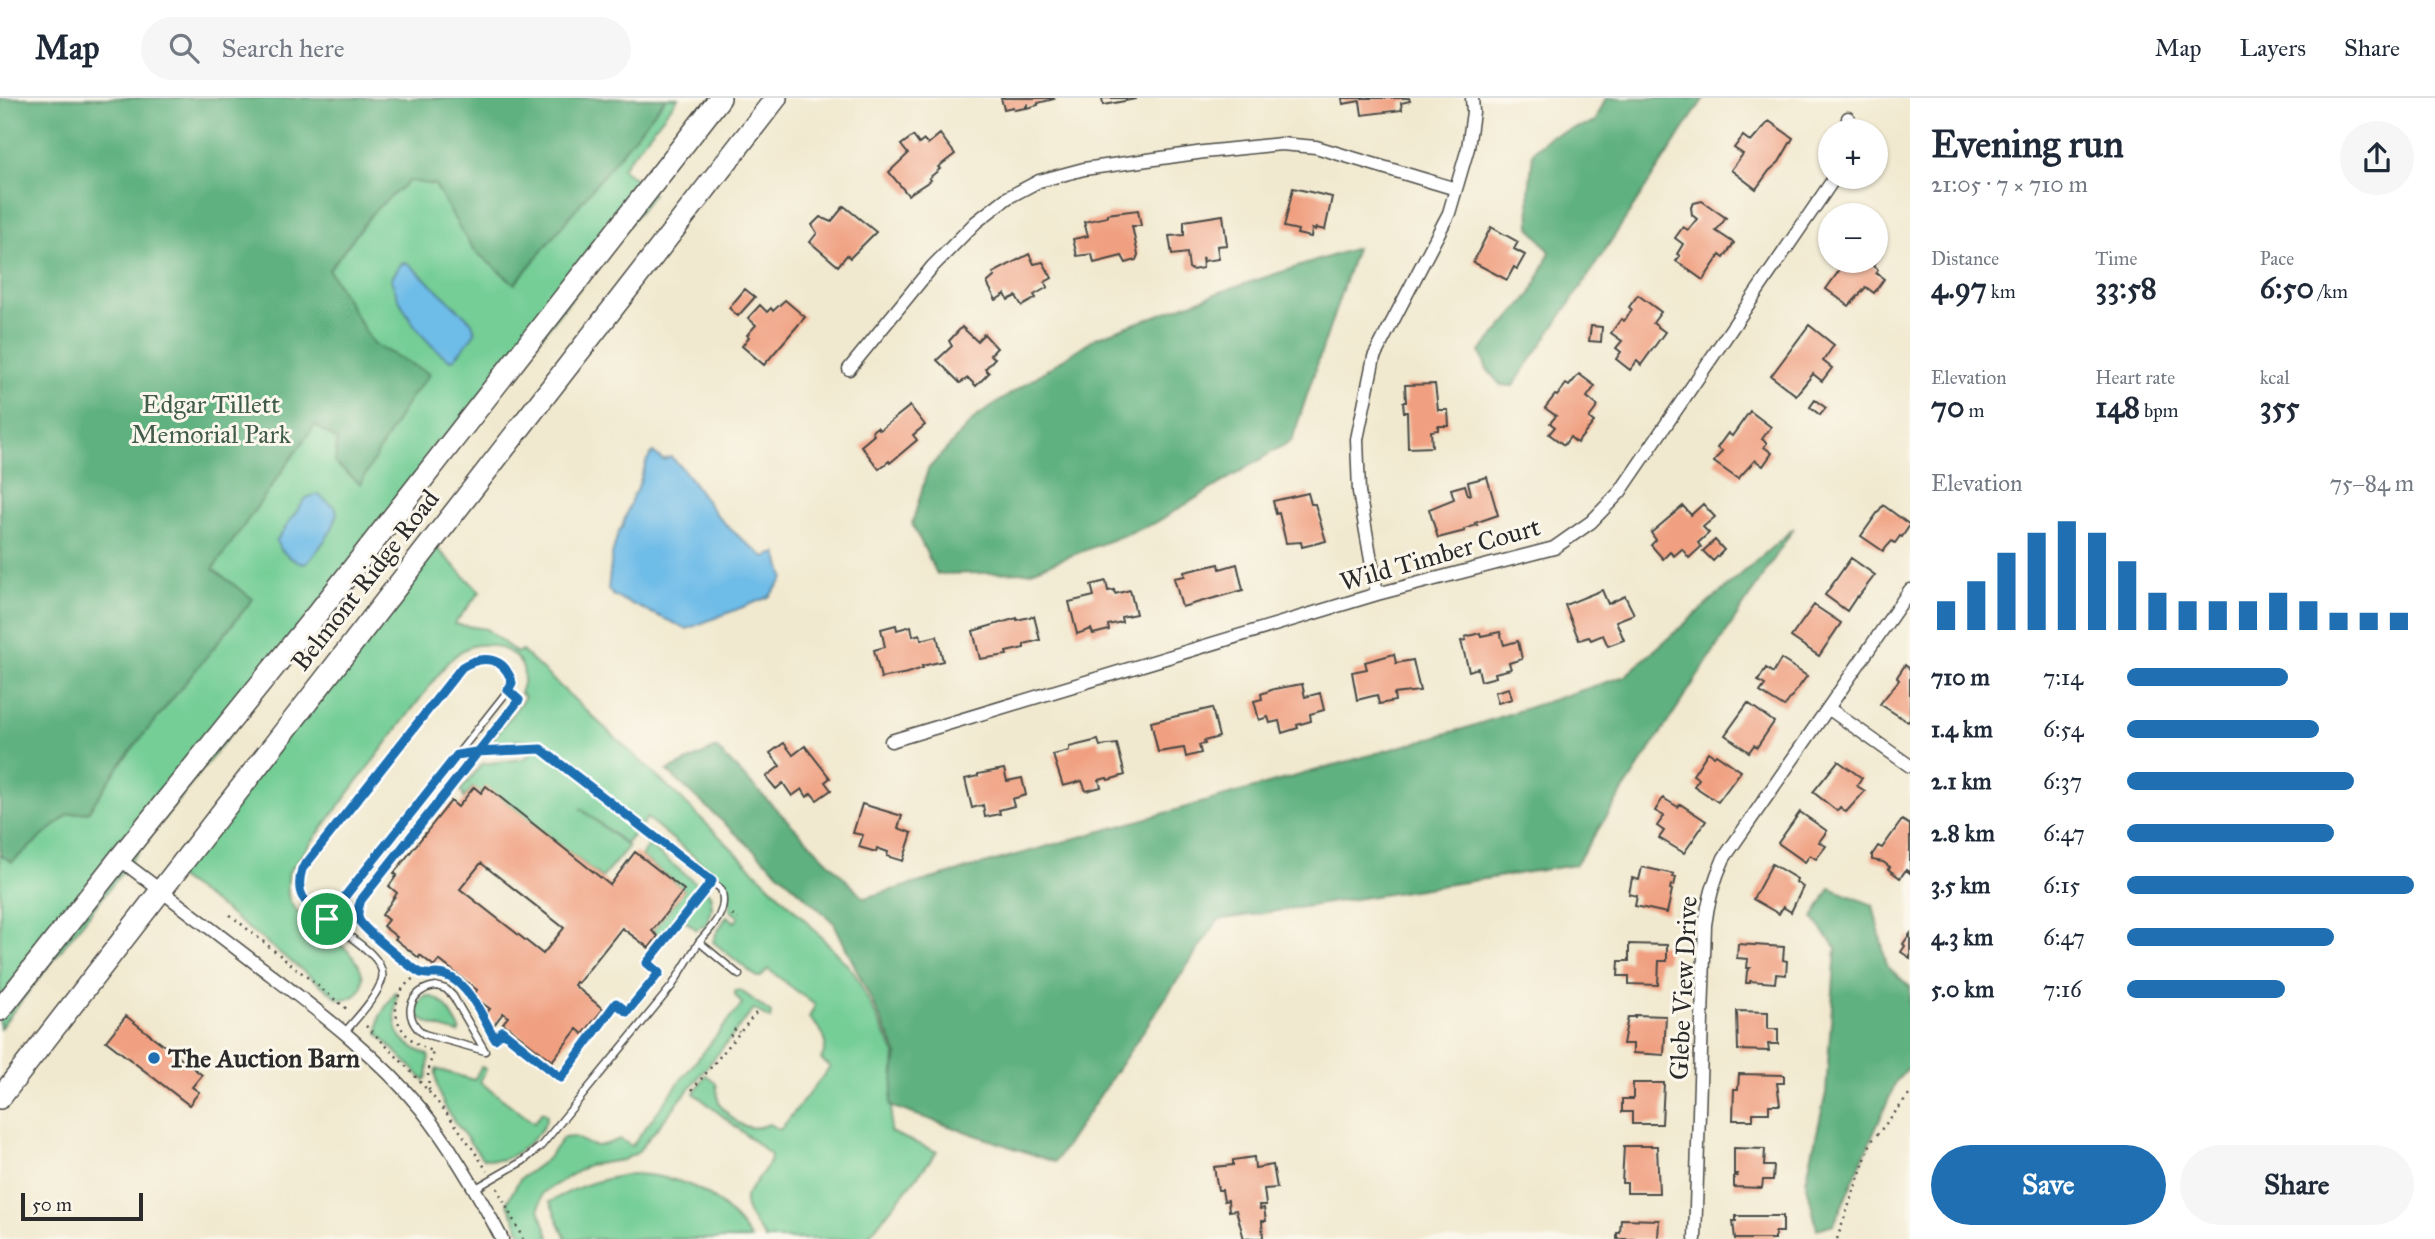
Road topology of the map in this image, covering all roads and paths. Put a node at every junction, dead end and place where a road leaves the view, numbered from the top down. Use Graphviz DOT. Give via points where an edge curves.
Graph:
graph roads {
  1 [pos="720,98"];
  2 [pos="776,98"];
  3 [pos="1472,98"];
  4 [pos="1456,189"];
  5 [pos="1827,189"];
  6 [pos="849,369"];
  7 [pos="1910,590"];
  8 [pos="1377,594"];
  9 [pos="508,690"];
  10 [pos="1828,708"];
  11 [pos="891,741"];
  12 [pos="476,752"];
  13 [pos="457,755"];
  14 [pos="1910,766"];
  15 [pos="119,859"];
  16 [pos="712,881"];
  17 [pos="160,891"];
  18 [pos="327,919"];
  19 [pos="699,942"];
  20 [pos="422,974"];
  21 [pos="739,975"];
  22 [pos="453,996"];
  23 [pos="0,1010"];
  24 [pos="756,1013"];
  25 [pos="740,1032"];
  26 [pos="344,1033"];
  27 [pos="730,1036"];
  28 [pos="429,1090"];
  29 [pos="692,1090"];
  30 [pos="1910,1094"];
  31 [pos="0,1098"];
  32 [pos="476,1188"];
  33 [pos="502,1239"];
  34 [pos="1695,1239"];
  35 [pos="1836,1239"];
  1 -- 15 [label="main road, Belmont Ridge Road" via="329,599"];
  2 -- 17 [label="main road, Belmont Ridge Road"];
  3 -- 4 [label="street" via="1468,148"];
  4 -- 6 [label="street" via="1316,147 1281,144 1084,169 1039,181 976,222 932,267"];
  4 -- 8 [label="street" via="1449,213 1374,357 1357,439 1359,492"];
  5 -- 8 [label="street, Wild Timber Court" via="1620,492 1591,522 1554,548"];
  7 -- 10 [label="street, Glebe View Drive"];
  8 -- 11 [label="street, Wild Timber Court"];
  9 -- 12 [label="path" via="519,700"];
  9 -- 13 [label="lane"];
  9 -- 18 [label="lane" via="512,683 509,671 497,663 472,660 462,667 310,858 298,888 305,902"];
  10 -- 14 [label="street"];
  10 -- 34 [label="street, Glebe View Drive" via="1724,858 1707,904"];
  12 -- 13 [label="lane"];
  12 -- 16 [label="lane" via="541,749"];
  12 -- 20 [label="path" via="358,907 367,931"];
  13 -- 18 [label="lane"];
  15 -- 17 [label="street"];
  15 -- 23 [label="main road, Belmont Ridge Road"];
  16 -- 19 [label="lane" via="721,889 723,909"];
  16 -- 20 [label="path" via="647,963 659,973 627,1012 616,1003 561,1078 502,1031 495,1039 467,992 453,979"];
  17 -- 26 [label="street"];
  17 -- 31 [label="main road, Belmont Ridge Road"];
  18 -- 26 [label="lane" via="371,954 383,976"];
  19 -- 21 [label="lane"];
  19 -- 32 [label="lane" via="672,986 541,1146"];
  20 -- 28 [label="path" via="401,992 396,1010 409,1040 433,1051"];
  22 -- 22 [label="lane" via="446,989 426,987 412,1000 411,1020 424,1034 485,1051"];
  24 -- 25 [label="path"];
  25 -- 27 [label="path" via="736,1028"];
  25 -- 29 [label="path"];
  26 -- 32 [label="street" via="419,1107"];
  30 -- 35 [label="path" via="1871,1142"];
  32 -- 33 [label="street"];
}
